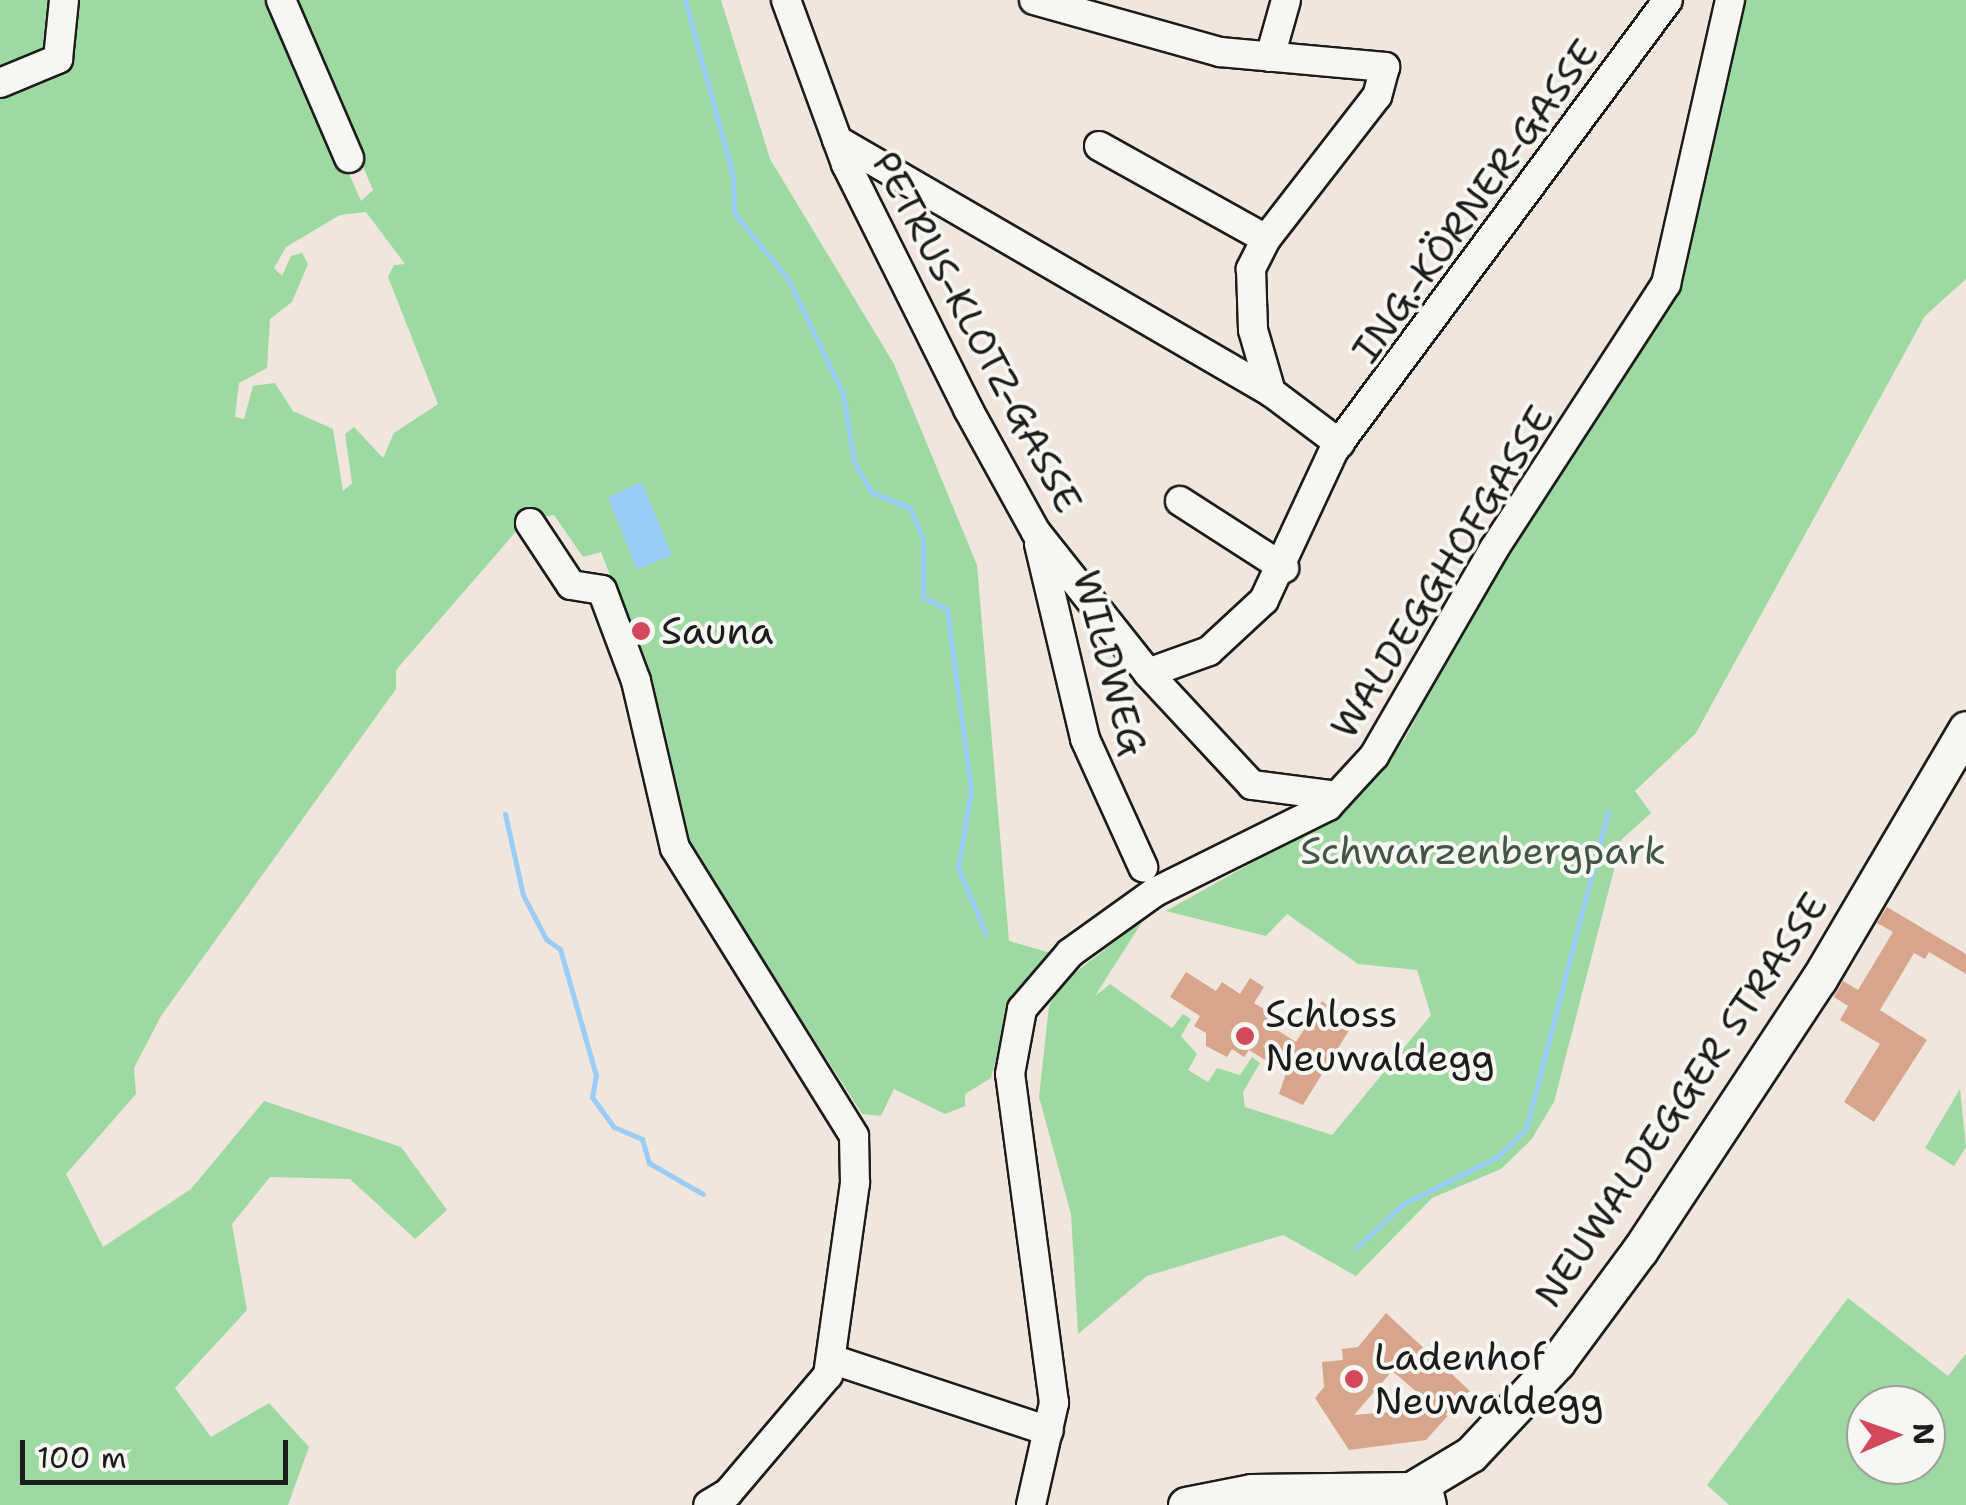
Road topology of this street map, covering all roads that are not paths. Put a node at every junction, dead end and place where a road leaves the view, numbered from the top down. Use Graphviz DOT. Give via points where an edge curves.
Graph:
graph roads {
  1 [pos="64,0"];
  2 [pos="281,0"];
  3 [pos="786,0"];
  4 [pos="1034,0"];
  5 [pos="1286,0"];
  6 [pos="1668,0"];
  7 [pos="1730,0"];
  8 [pos="1270,57"];
  9 [pos="0,83"];
  10 [pos="836,140"];
  11 [pos="1099,146"];
  12 [pos="349,158"];
  13 [pos="1266,239"];
  14 [pos="1271,392"];
  15 [pos="1340,444"];
  16 [pos="1180,501"];
  17 [pos="530,523"];
  18 [pos="1036,532"];
  19 [pos="1284,568"];
  20 [pos="1148,672"];
  21 [pos="1966,729"];
  22 [pos="1337,796"];
  23 [pos="1143,867"];
  24 [pos="834,1360"];
  25 [pos="1049,1431"];
  26 [pos="1429,1495"];
  27 [pos="708,1505"];
  28 [pos="1032,1505"];
  29 [pos="1186,1505"];
  1 -- 9 [label="street" via="58,60"];
  2 -- 12 [label="street"];
  3 -- 10 [label="street, PETRUS-KLOTZ-GASSE"];
  4 -- 8 [label="street" via="1161,40"];
  5 -- 8 [label="street"];
  6 -- 15 [label="street, ING.-KÖRNER-GASSE"];
  7 -- 22 [label="street, WALDEGGHOFGASSE" via="1666,284 1494,550 1395,726"];
  8 -- 13 [label="street" via="1385,67 1377,96"];
  10 -- 14 [label="street"];
  10 -- 18 [label="street, PETRUS-KLOTZ-GASSE"];
  11 -- 13 [label="street"];
  13 -- 14 [label="street" via="1248,296"];
  14 -- 15 [label="street"];
  15 -- 19 [label="street, ING.-KÖRNER-GASSE"];
  16 -- 19 [label="street"];
  17 -- 24 [label="street" via="571,585 602,590 636,681 675,848 848,1120 856,1183"];
  18 -- 20 [label="street, PETRUS-KLOTZ-GASSE"];
  18 -- 23 [label="street, WILDWEG" via="1085,739"];
  19 -- 20 [label="street, ING.-KÖRNER-GASSE" via="1230,638"];
  20 -- 22 [label="street, PETRUS-KLOTZ-GASSE" via="1252,785 1315,787"];
  21 -- 26 [label="main road, NEUWALDEGGER STRASSE" via="1818,978 1603,1302 1491,1435"];
  22 -- 25 [label="street, WALDEGGHOFGASSE" via="1154,892 1070,952 1022,1008 1010,1074 1053,1384"];
  24 -- 25 [label="street"];
  24 -- 27 [label="street" via="810,1401"];
  25 -- 28 [label="street, WALDEGGHOFGASSE"];
  26 -- 29 [label="main road" via="1234,1493"];
}
